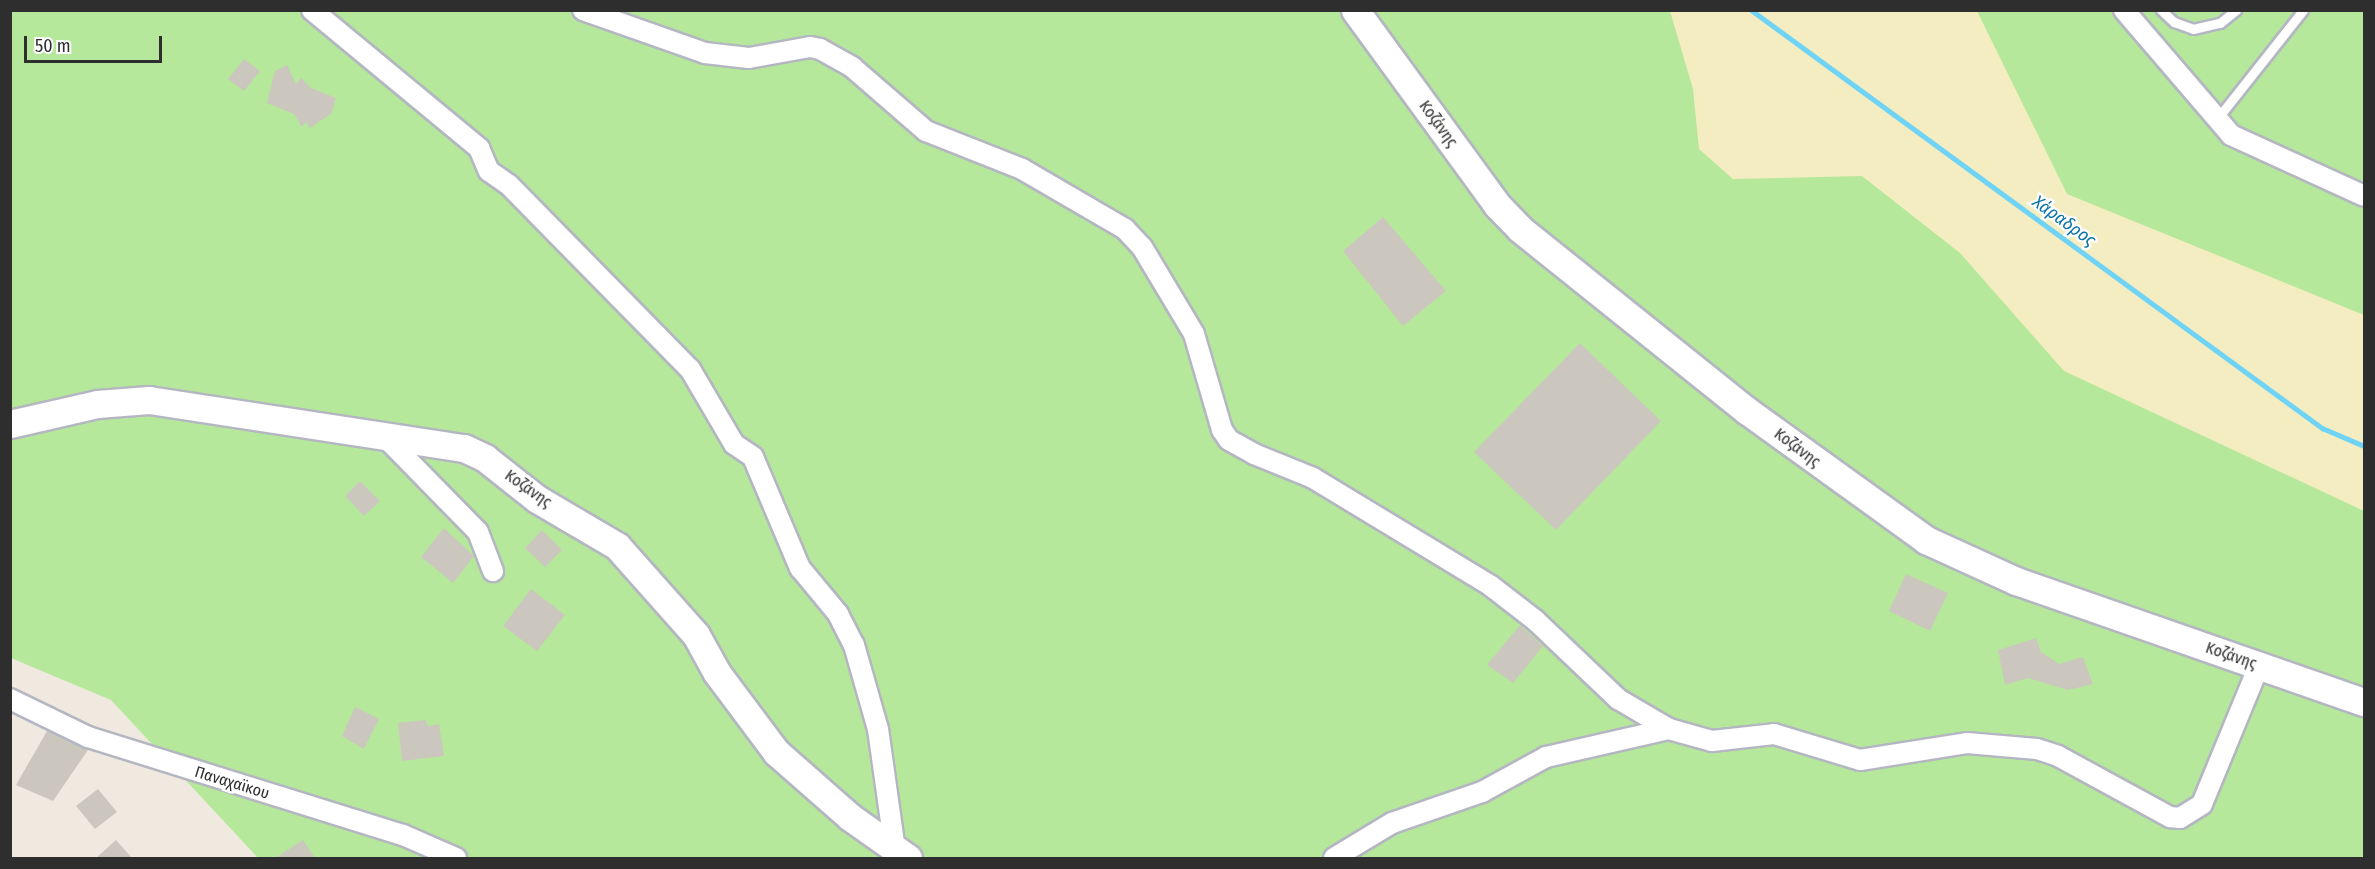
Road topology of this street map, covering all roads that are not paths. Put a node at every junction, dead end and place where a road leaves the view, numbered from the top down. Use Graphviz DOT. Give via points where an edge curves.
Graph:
graph roads {
  1 [pos="312,10"];
  2 [pos="583,10"];
  3 [pos="1355,10"];
  4 [pos="2124,10"];
  5 [pos="2161,10"];
  6 [pos="2236,10"];
  7 [pos="2303,10"];
  8 [pos="2215,121"];
  9 [pos="2364,196"];
  10 [pos="10,424"];
  11 [pos="385,437"];
  12 [pos="494,571"];
  13 [pos="2259,666"];
  14 [pos="10,699"];
  15 [pos="2364,702"];
  16 [pos="1670,729"];
  17 [pos="902,854"];
  18 [pos="456,858"];
  19 [pos="1334,858"];
  1 -- 17 [label="street" via="479,147 489,171 508,185 690,369 734,444 753,457 800,568 838,614 854,645 878,729"];
  2 -- 16 [label="street" via="714,54 749,58 810,47 820,49 852,68 926,131 1022,169 1125,229 1142,247 1194,334 1222,430 1229,440 1313,478 1491,586 1535,620 1618,699"];
  3 -- 13 [label="street, Κοζάνης" via="1497,205 1520,229 1611,305 1870,502 1954,556"];
  4 -- 8 [label="street"];
  5 -- 6 [label="lane" via="2174,22 2193,29 2220,23"];
  7 -- 8 [label="lane"];
  8 -- 9 [label="street" via="2247,143"];
  10 -- 11 [label="street, Κοζάνης" via="97,404 149,400"];
  11 -- 12 [label="street" via="478,532"];
  11 -- 17 [label="street, Κοζάνης" via="464,448 537,499 616,546 696,634 717,673 777,752 850,817"];
  13 -- 15 [label="street, Κοζάνης"];
  13 -- 16 [label="street" via="2202,804 2180,818 2170,817 2058,756 2037,749 1966,743 1860,760 1774,734 1712,741"];
  14 -- 18 [label="street, Παναχαϊκου" via="88,737 403,835"];
  16 -- 19 [label="street" via="1546,757 1482,792 1392,823"];
}
